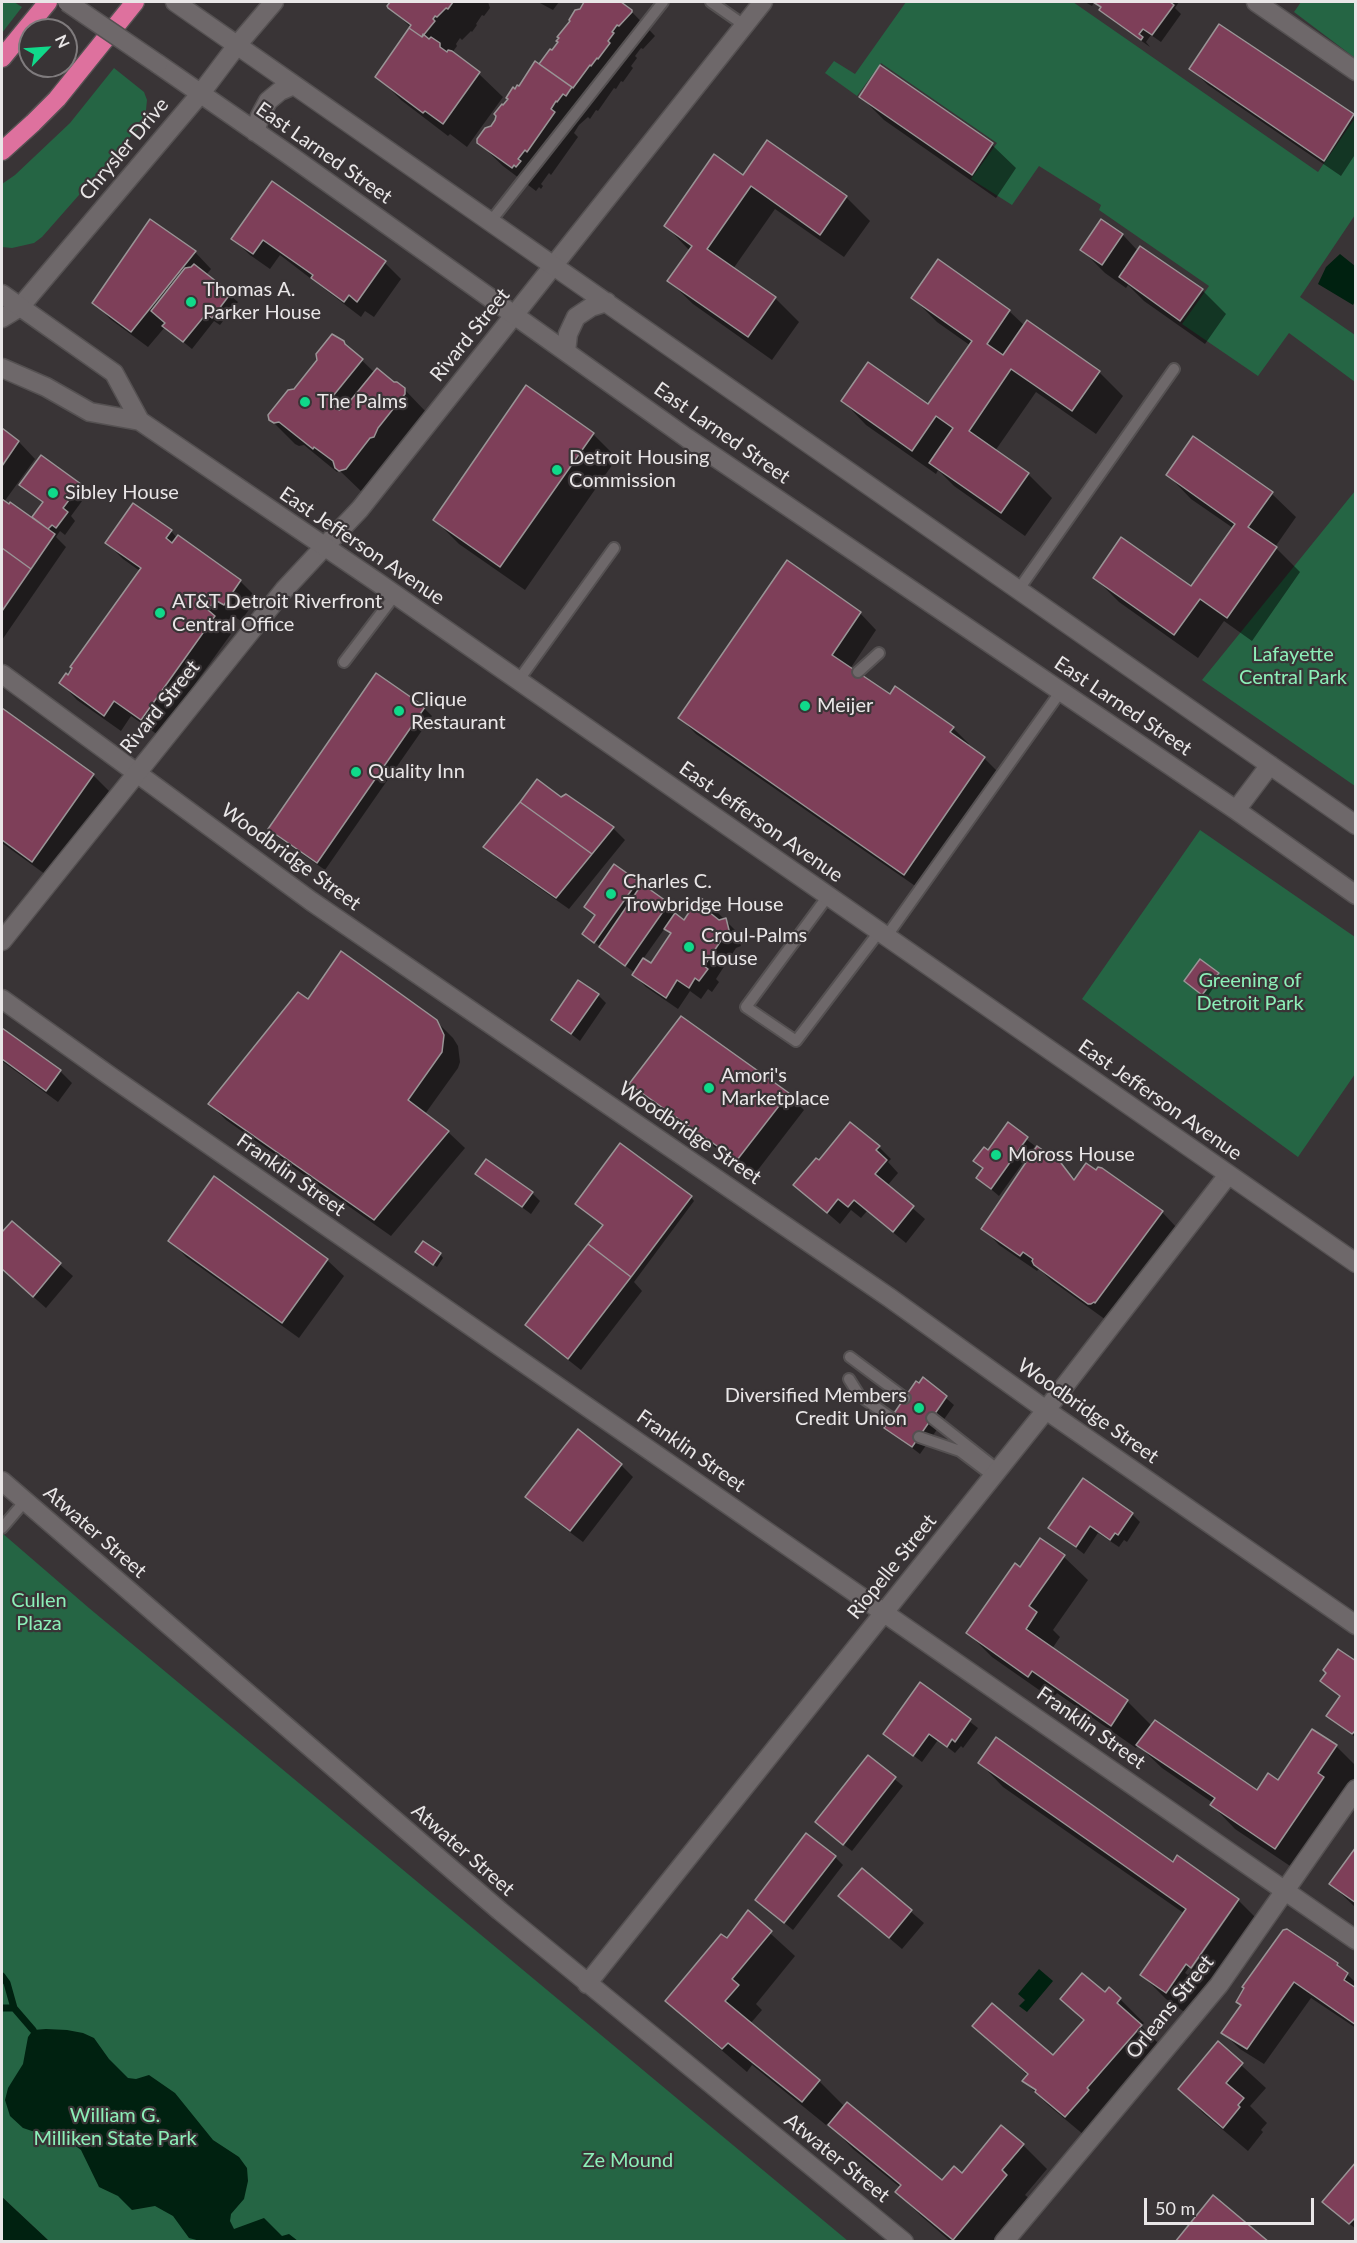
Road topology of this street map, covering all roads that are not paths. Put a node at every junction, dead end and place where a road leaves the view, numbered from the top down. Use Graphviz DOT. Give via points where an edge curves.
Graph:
graph roads {
  1 [pos="48,2"];
  2 [pos="67,2"];
  3 [pos="135,2"];
  4 [pos="175,2"];
  5 [pos="274,2"];
  6 [pos="663,2"];
  7 [pos="711,2"];
  8 [pos="763,2"];
  9 [pos="1256,2"];
  10 [pos="744,25"];
  11 [pos="238,44"];
  12 [pos="2,58"];
  13 [pos="1356,71"];
  14 [pos="294,85"];
  15 [pos="201,93"];
  16 [pos="255,132"];
  17 [pos="2,151"];
  18 [pos="491,221"];
  19 [pos="554,266"];
  20 [pos="2,294"];
  21 [pos="608,302"];
  22 [pos="20,307"];
  23 [pos="514,316"];
  24 [pos="2,318"];
  25 [pos="566,352"];
  26 [pos="2,368"];
  27 [pos="1174,369"];
  28 [pos="140,421"];
  29 [pos="325,546"];
  30 [pos="614,548"];
  31 [pos="1019,589"];
  32 [pos="395,595"];
  33 [pos="879,653"];
  34 [pos="344,662"];
  35 [pos="858,672"];
  36 [pos="2,674"];
  37 [pos="518,681"];
  38 [pos="1061,691"];
  39 [pos="1270,765"];
  40 [pos="136,772"];
  41 [pos="1236,810"];
  42 [pos="1356,825"];
  43 [pos="1356,895"];
  44 [pos="828,896"];
  45 [pos="882,934"];
  46 [pos="2,941"];
  47 [pos="2,999"];
  48 [pos="1228,1175"];
  49 [pos="1356,1263"];
  50 [pos="850,1357"];
  51 [pos="849,1379"];
  52 [pos="904,1398"];
  53 [pos="1046,1410"];
  54 [pos="891,1418"];
  55 [pos="932,1418"];
  56 [pos="919,1437"];
  57 [pos="996,1473"];
  58 [pos="2,1481"];
  59 [pos="25,1500"];
  60 [pos="2,1528"];
  61 [pos="884,1612"];
  62 [pos="1356,1625"];
  63 [pos="1356,1789"];
  64 [pos="1286,1890"];
  65 [pos="1356,1940"];
  66 [pos="587,1984"];
  67 [pos="904,2241"];
  68 [pos="1004,2241"];
  1 -- 12 [label="highway"];
  2 -- 15 [label="street, East Larned Street, bridge"];
  3 -- 17 [label="highway" via="57,99"];
  4 -- 11 [label="street, East Larned Street"];
  5 -- 11 [label="street, Chrysler Drive"];
  6 -- 18 [label="lane"];
  7 -- 10 [label="lane"];
  8 -- 10 [label="street, Rivard Street"];
  9 -- 13 [label="street"];
  10 -- 19 [label="street, Rivard Street"];
  11 -- 14 [label="street, East Larned Street"];
  11 -- 15 [label="street, Chrysler Drive"];
  14 -- 16 [label="street" via="268,101"];
  14 -- 18 [label="street, East Larned Street"];
  15 -- 16 [label="street, East Larned Street"];
  15 -- 22 [label="street, Chrysler Drive"];
  16 -- 23 [label="street, East Larned Street"];
  18 -- 19 [label="street, East Larned Street"];
  19 -- 21 [label="street, East Larned Street"];
  19 -- 23 [label="street, Rivard Street"];
  20 -- 22 [label="street, East Jefferson Avenue"];
  21 -- 25 [label="street" via="576,317 568,334"];
  21 -- 31 [label="street, East Larned Street"];
  22 -- 24 [label="street, Chrysler Drive"];
  22 -- 28 [label="street, East Jefferson Avenue" via="114,373"];
  23 -- 25 [label="street, East Larned Street"];
  23 -- 29 [label="street, Rivard Street" via="360,509"];
  25 -- 38 [label="street, East Larned Street"];
  26 -- 28 [label="street, East Jefferson Avenue" via="90,412"];
  27 -- 31 [label="lane"];
  28 -- 29 [label="street, East Jefferson Avenue"];
  29 -- 32 [label="street, East Jefferson Avenue"];
  29 -- 40 [label="street, Rivard Street" via="284,590"];
  30 -- 37 [label="lane"];
  31 -- 39 [label="street, East Larned Street"];
  32 -- 34 [label="lane"];
  32 -- 37 [label="street, East Jefferson Avenue"];
  33 -- 35 [label="lane"];
  36 -- 40 [label="street, Woodbridge Street"];
  37 -- 44 [label="street, East Jefferson Avenue"];
  38 -- 41 [label="street, East Larned Street"];
  38 -- 45 [label="lane"];
  39 -- 41 [label="street"];
  39 -- 42 [label="street, East Larned Street"];
  40 -- 46 [label="street, Rivard Street"];
  40 -- 53 [label="street, Woodbridge Street" via="311,901 890,1298"];
  41 -- 43 [label="street, East Larned Street"];
  44 -- 45 [label="street, East Jefferson Avenue"];
  44 -- 45 [label="lane" via="746,1007 796,1041"];
  45 -- 48 [label="street, East Jefferson Avenue"];
  47 -- 61 [label="street, Franklin Street"];
  48 -- 49 [label="street, East Jefferson Avenue"];
  48 -- 53 [label="street, Riopelle Street"];
  50 -- 52 [label="lane"];
  51 -- 54 [label="lane" via="859,1395"];
  53 -- 57 [label="street, Riopelle Street"];
  53 -- 62 [label="street, Woodbridge Street"];
  55 -- 57 [label="lane"];
  56 -- 57 [label="lane" via="960,1451"];
  57 -- 61 [label="street, Riopelle Street"];
  58 -- 59 [label="street, Atwater Street"];
  59 -- 60 [label="lane"];
  59 -- 66 [label="street, Atwater Street"];
  61 -- 64 [label="street, Franklin Street"];
  61 -- 66 [label="street, Riopelle Street"];
  63 -- 64 [label="street, Orleans Street"];
  64 -- 65 [label="street, Franklin Street"];
  64 -- 68 [label="street, Orleans Street" via="1219,1985"];
  66 -- 67 [label="street, Atwater Street"];
}
